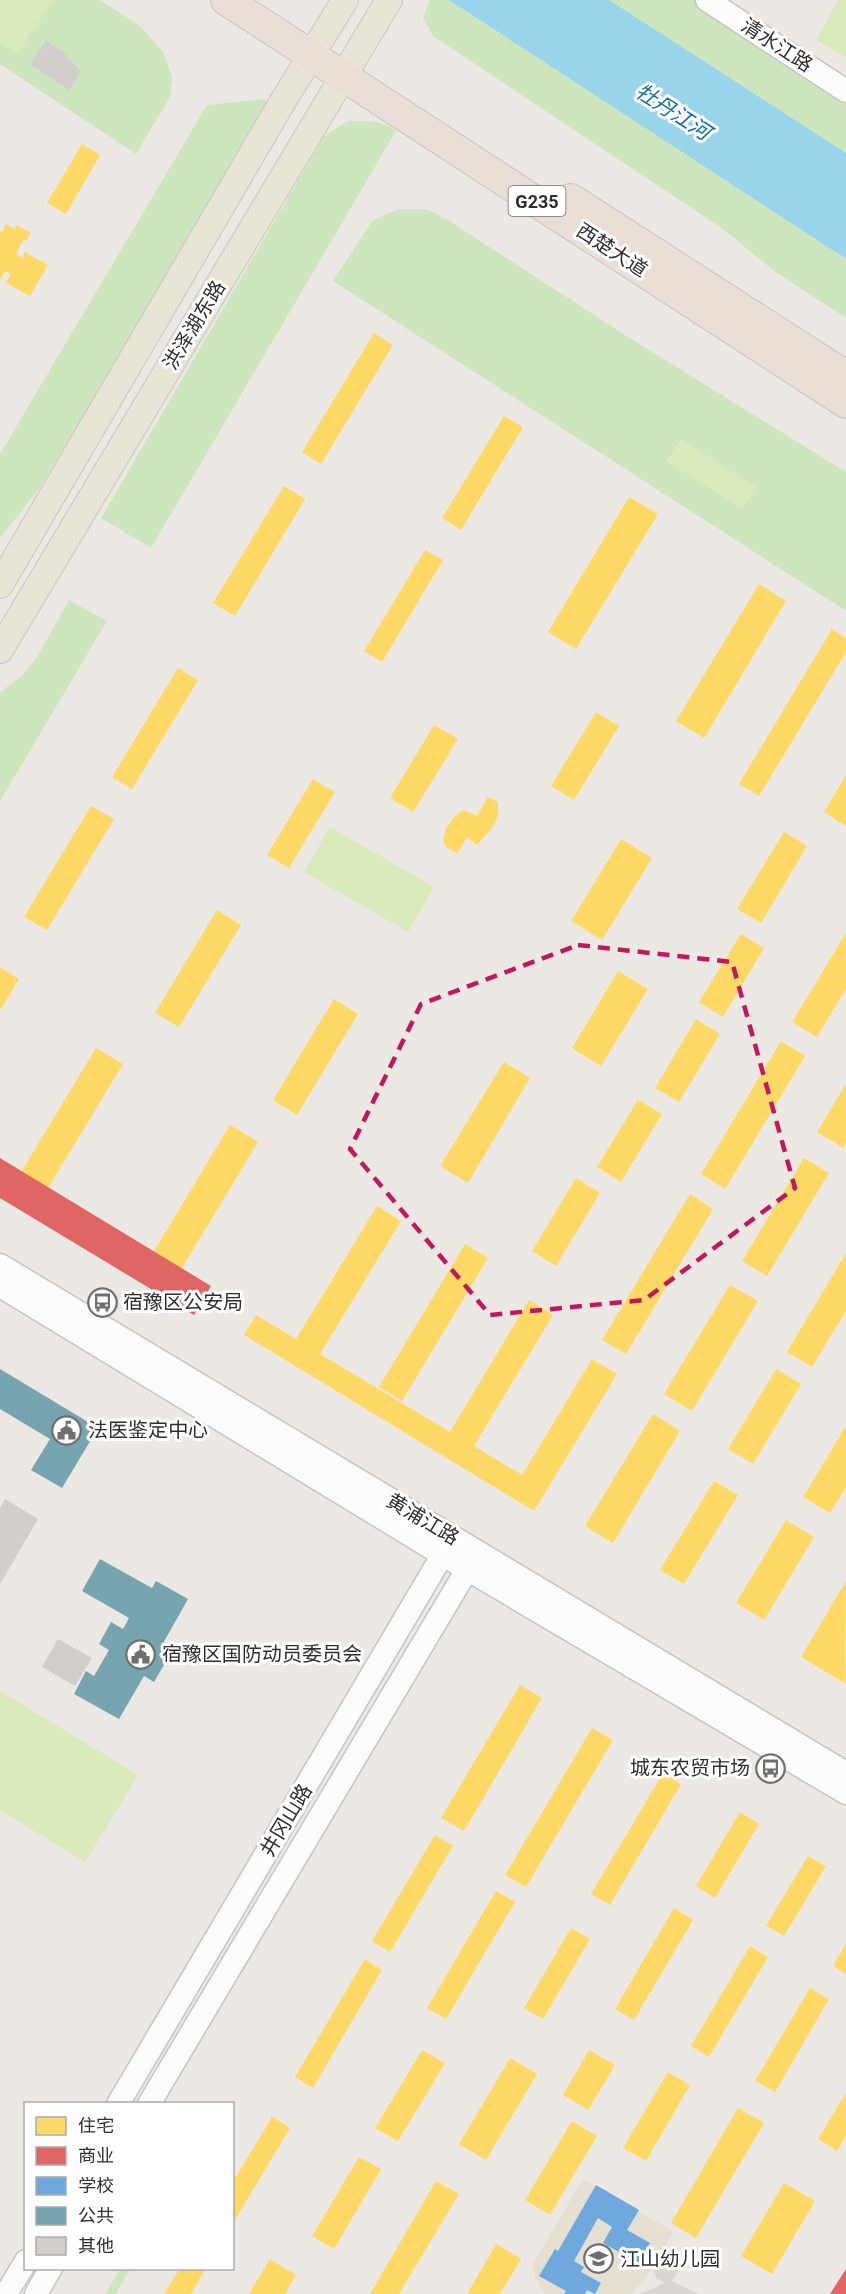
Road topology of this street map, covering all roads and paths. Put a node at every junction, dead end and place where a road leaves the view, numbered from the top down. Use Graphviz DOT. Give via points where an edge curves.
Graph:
graph roads {
  1 [pos="226,0"];
  2 [pos="264,0"];
  3 [pos="345,0"];
  4 [pos="389,0"];
  5 [pos="707,0"];
  6 [pos="317,46"];
  7 [pos="348,66"];
  8 [pos="846,91"];
  9 [pos="846,376"];
  10 [pos="846,403"];
  11 [pos="0,585"];
  12 [pos="0,650"];
  13 [pos="0,1265"];
  14 [pos="0,1286"];
  15 [pos="448,1546"];
  16 [pos="472,1561"];
  17 [pos="846,1773"];
  18 [pos="846,1793"];
  19 [pos="119,2102"];
  20 [pos="150,2102"];
  21 [pos="24,2264"];
  22 [pos="50,2270"];
  23 [pos="6,2294"];
  24 [pos="36,2294"];
  1 -- 6 [label="highway, 西楚大道 / G235"];
  2 -- 6 [label="highway, 西楚大道 / G235"];
  3 -- 6 [label="main road, 洪泽湖东路"];
  4 -- 7 [label="main road, 洪泽湖东路"];
  5 -- 8 [label="street, 清水江路"];
  6 -- 7 [label="highway, 西楚大道 / G235"];
  6 -- 11 [label="main road, 洪泽湖东路"];
  7 -- 9 [label="highway, 西楚大道 / G235"];
  7 -- 10 [label="highway, 西楚大道 / G235"];
  7 -- 12 [label="main road, 洪泽湖东路"];
  13 -- 15 [label="street, 黄浦江路"];
  14 -- 15 [label="street, 黄浦江路"];
  15 -- 16 [label="street, 黄浦江路"];
  15 -- 19 [label="street, 井冈山路"];
  16 -- 17 [label="street, 黄浦江路"];
  16 -- 18 [label="street, 黄浦江路"];
  16 -- 20 [label="street, 井冈山路"];
  21 -- 23 [label="street"];
  22 -- 24 [label="street"];
}
